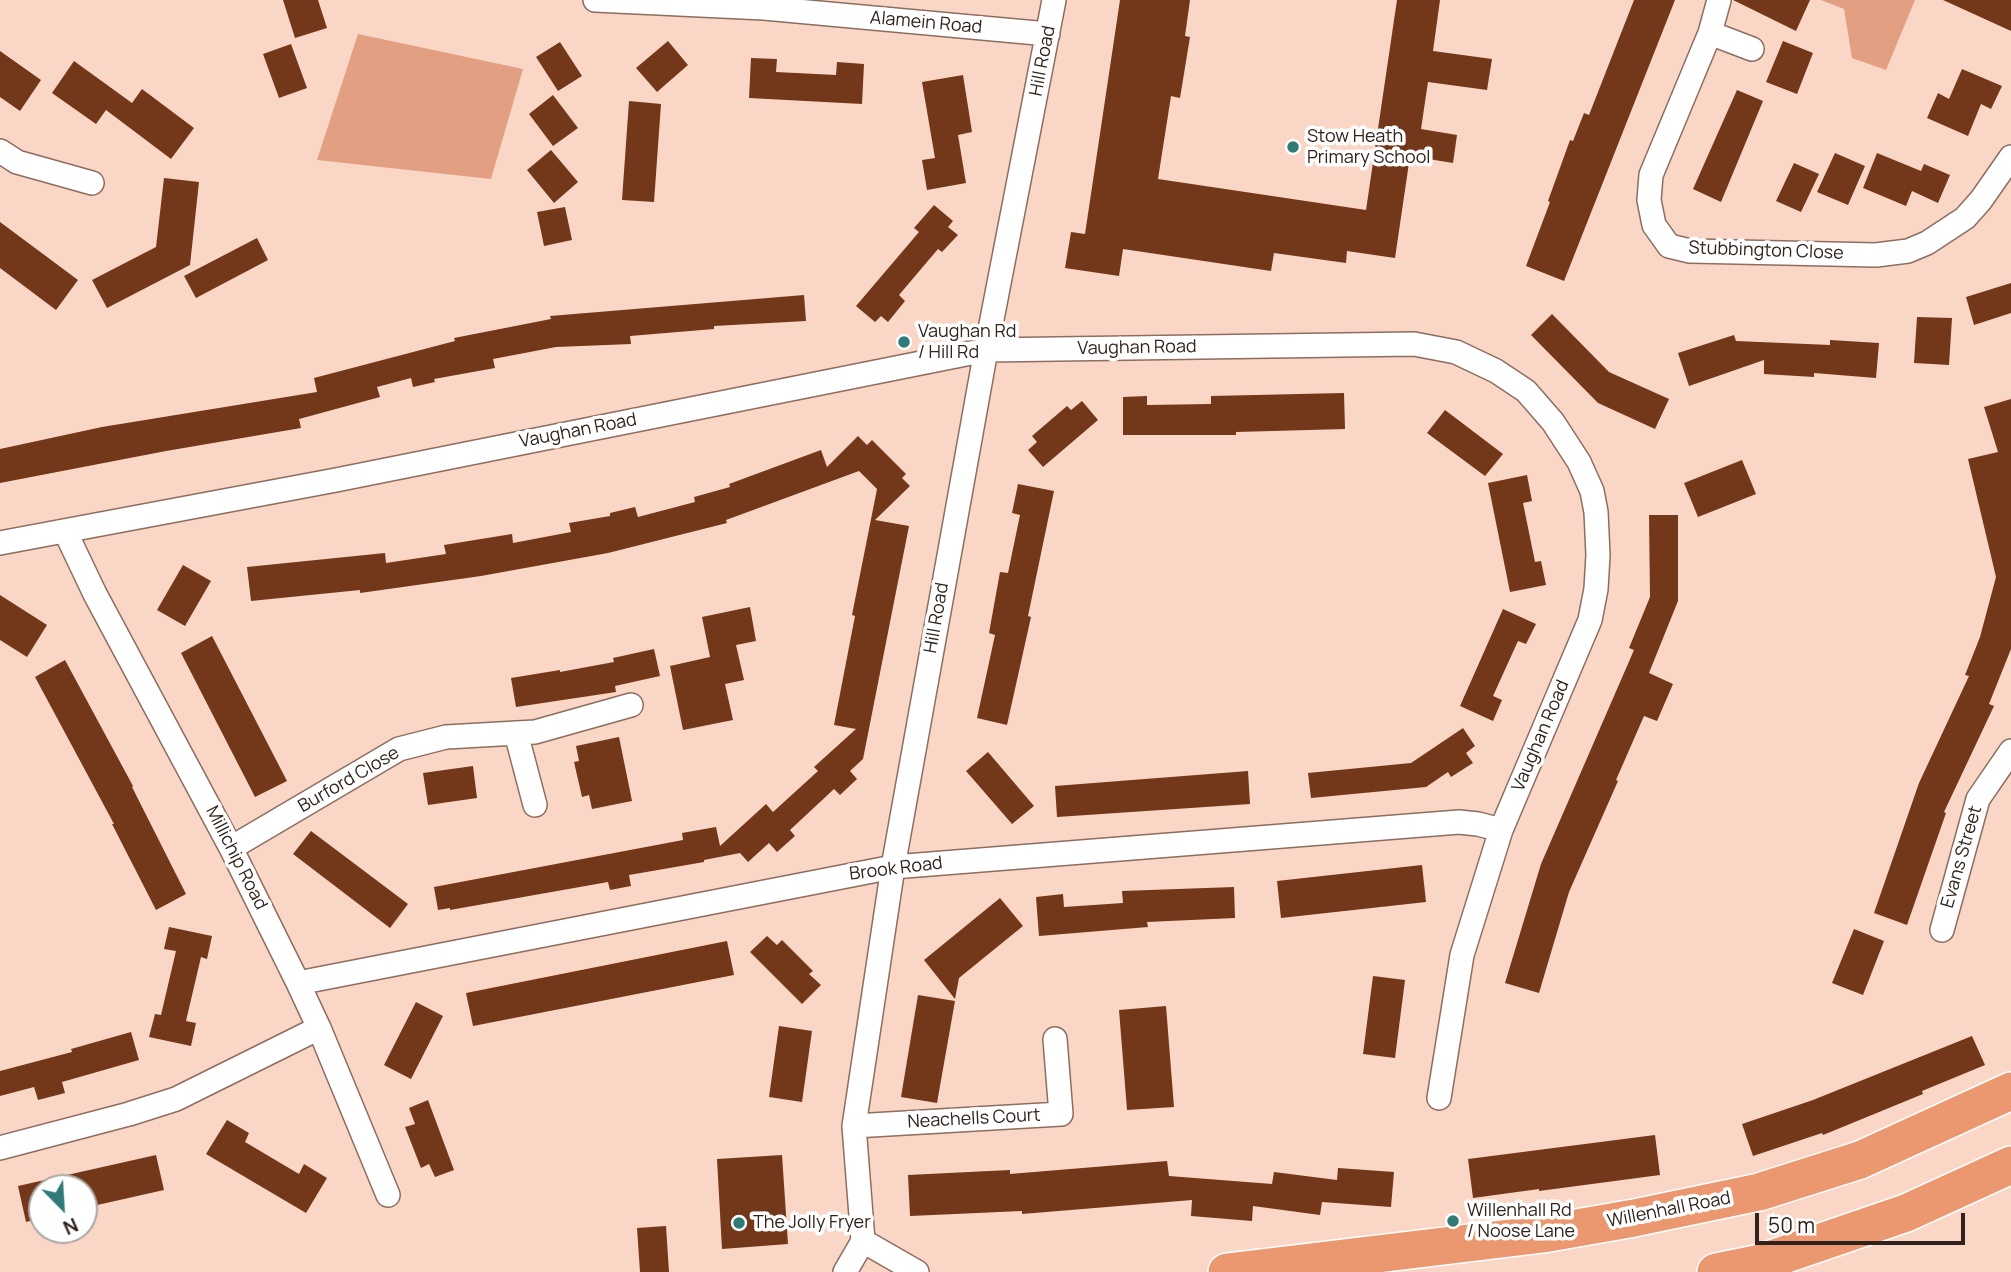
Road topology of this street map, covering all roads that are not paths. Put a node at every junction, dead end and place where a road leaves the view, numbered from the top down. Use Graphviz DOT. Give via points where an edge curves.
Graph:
graph roads {
  1 [pos="595,0"];
  2 [pos="1054,0"];
  3 [pos="1720,0"];
  4 [pos="765,4"];
  5 [pos="1710,33"];
  6 [pos="1048,34"];
  7 [pos="1752,48"];
  8 [pos="0,150"];
  9 [pos="2009,164"];
  10 [pos="92,183"];
  11 [pos="986,350"];
  12 [pos="65,531"];
  13 [pos="0,543"];
  14 [pos="631,705"];
  15 [pos="516,733"];
  16 [pos="2011,751"];
  17 [pos="535,805"];
  18 [pos="1501,830"];
  19 [pos="232,848"];
  20 [pos="893,867"];
  21 [pos="1942,930"];
  22 [pos="298,983"];
  23 [pos="319,1028"];
  24 [pos="1055,1040"];
  25 [pos="2011,1091"];
  26 [pos="1439,1098"];
  27 [pos="854,1126"];
  28 [pos="0,1147"];
  29 [pos="2011,1165"];
  30 [pos="387,1195"];
  31 [pos="863,1241"];
  32 [pos="845,1272"];
  33 [pos="917,1272"];
  34 [pos="1227,1272"];
  35 [pos="1716,1272"];
  1 -- 4 [label="street, Alamein Road"];
  2 -- 6 [label="street, Hill Road"];
  3 -- 5 [label="street, Stubbington Close"];
  4 -- 6 [label="street, Alamein Road"];
  5 -- 7 [label="street"];
  5 -- 9 [label="street, Stubbington Close" via="1651,175 1654,226 1669,246 1690,251 1863,255 1908,251 1965,218"];
  6 -- 11 [label="street, Hill Road"];
  8 -- 10 [label="street" via="17,162"];
  11 -- 12 [label="street, Vaughan Road"];
  11 -- 18 [label="street, Vaughan Road" via="1414,344 1456,352 1526,391 1553,422 1592,491 1596,589 1590,620"];
  11 -- 20 [label="street, Hill Road"];
  12 -- 13 [label="street, Vaughan Road"];
  12 -- 19 [label="street, Millichip Road"];
  14 -- 15 [label="street, Burford Close" via="535,732"];
  15 -- 17 [label="street"];
  15 -- 19 [label="street, Burford Close" via="446,737 399,749"];
  16 -- 21 [label="street, Evans Street" via="1978,799"];
  18 -- 20 [label="street, Brook Road" via="1459,822"];
  18 -- 26 [label="street, Vaughan Road" via="1462,955"];
  19 -- 22 [label="street, Millichip Road"];
  20 -- 22 [label="street, Brook Road"];
  20 -- 27 [label="street, Hill Road"];
  22 -- 23 [label="street, Millichip Road"];
  23 -- 28 [label="street" via="176,1099"];
  23 -- 30 [label="street, Millichip Road"];
  24 -- 27 [label="street, Neachells Court" via="1061,1114"];
  25 -- 34 [label="highway, Willenhall Road" via="1860,1160 1759,1192 1544,1234"];
  27 -- 31 [label="street, Hill Road"];
  29 -- 35 [label="highway" via="1906,1213 1760,1263"];
  31 -- 32 [label="street"];
  31 -- 33 [label="street"];
}
